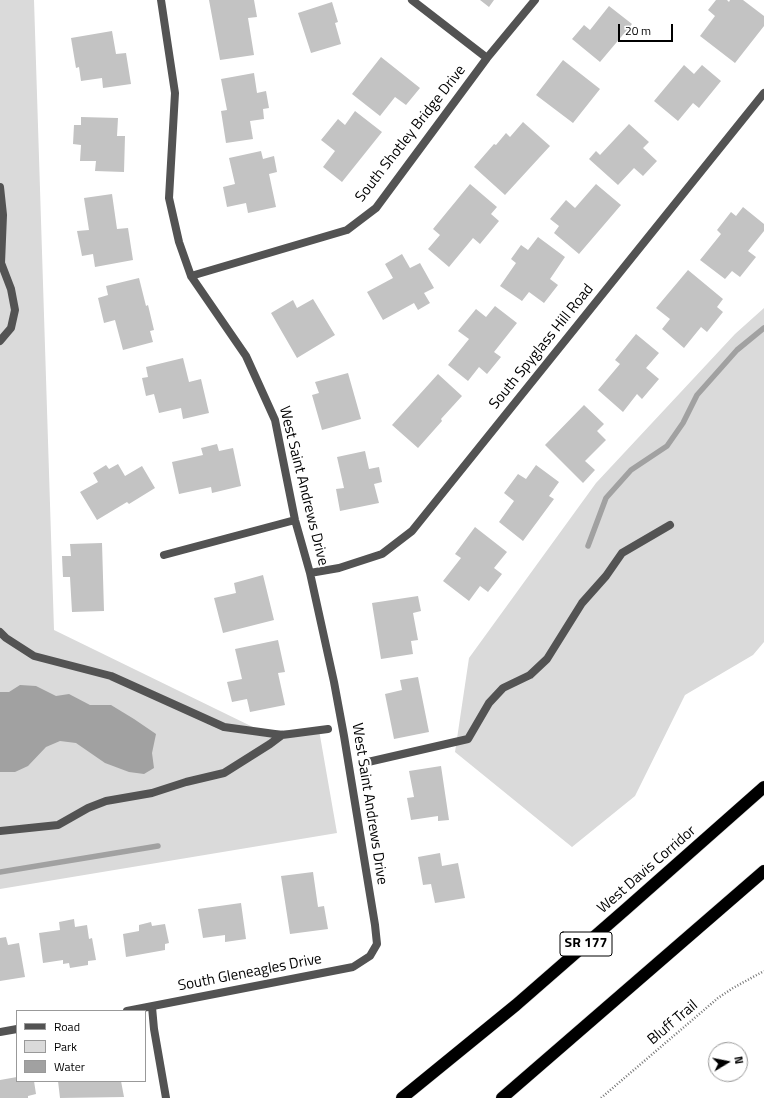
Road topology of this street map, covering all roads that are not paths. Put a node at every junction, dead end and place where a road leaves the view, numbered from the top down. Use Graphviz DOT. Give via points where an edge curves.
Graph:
graph roads {
  1 [pos="161,0"];
  2 [pos="412,0"];
  3 [pos="535,0"];
  4 [pos="487,58"];
  5 [pos="764,93"];
  6 [pos="0,187"];
  7 [pos="191,276"];
  8 [pos="0,341"];
  9 [pos="296,520"];
  10 [pos="670,525"];
  11 [pos="164,555"];
  12 [pos="310,574"];
  13 [pos="0,632"];
  14 [pos="328,729"];
  15 [pos="282,735"];
  16 [pos="368,762"];
  17 [pos="764,787"];
  18 [pos="0,831"];
  19 [pos="764,871"];
  20 [pos="374,951"];
  21 [pos="152,1007"];
  22 [pos="133,1010"];
  23 [pos="16,1029"];
  24 [pos="0,1032"];
  25 [pos="403,1097"];
  26 [pos="166,1098"];
  27 [pos="502,1098"];
  1 -- 7 [label="street, West Saint Andrews Drive" via="175,93 169,198 179,242"];
  2 -- 4 [label="street"];
  3 -- 4 [label="street, South Shotley Bridge Drive"];
  4 -- 7 [label="street, South Shotley Bridge Drive" via="376,208 347,230"];
  5 -- 12 [label="street, South Spyglass Hill Road" via="412,531 382,554"];
  6 -- 8 [label="street" via="3,215 1,263 11,289 15,310 11,328"];
  7 -- 9 [label="street, West Saint Andrews Drive" via="246,356 275,420"];
  9 -- 11 [label="street"];
  9 -- 12 [label="street, West Saint Andrews Drive"];
  10 -- 16 [label="street" via="622,553 582,603 547,659 530,675 503,688 489,703 468,739"];
  12 -- 20 [label="street, West Saint Andrews Drive" via="344,736 377,936"];
  13 -- 15 [label="street" via="34,656 111,676 224,727"];
  14 -- 15 [label="street"];
  15 -- 18 [label="street" via="224,773 152,793 106,802 88,808 58,825"];
  17 -- 25 [label="highway, West Davis Corridor / SR 177" via="516,1005"];
  19 -- 27 [label="highway"];
  20 -- 21 [label="street, South Gleneagles Drive" via="353,967"];
  21 -- 22 [label="street, South Gleneagles Drive"];
  21 -- 26 [label="street"];
  23 -- 24 [label="street"];
}
